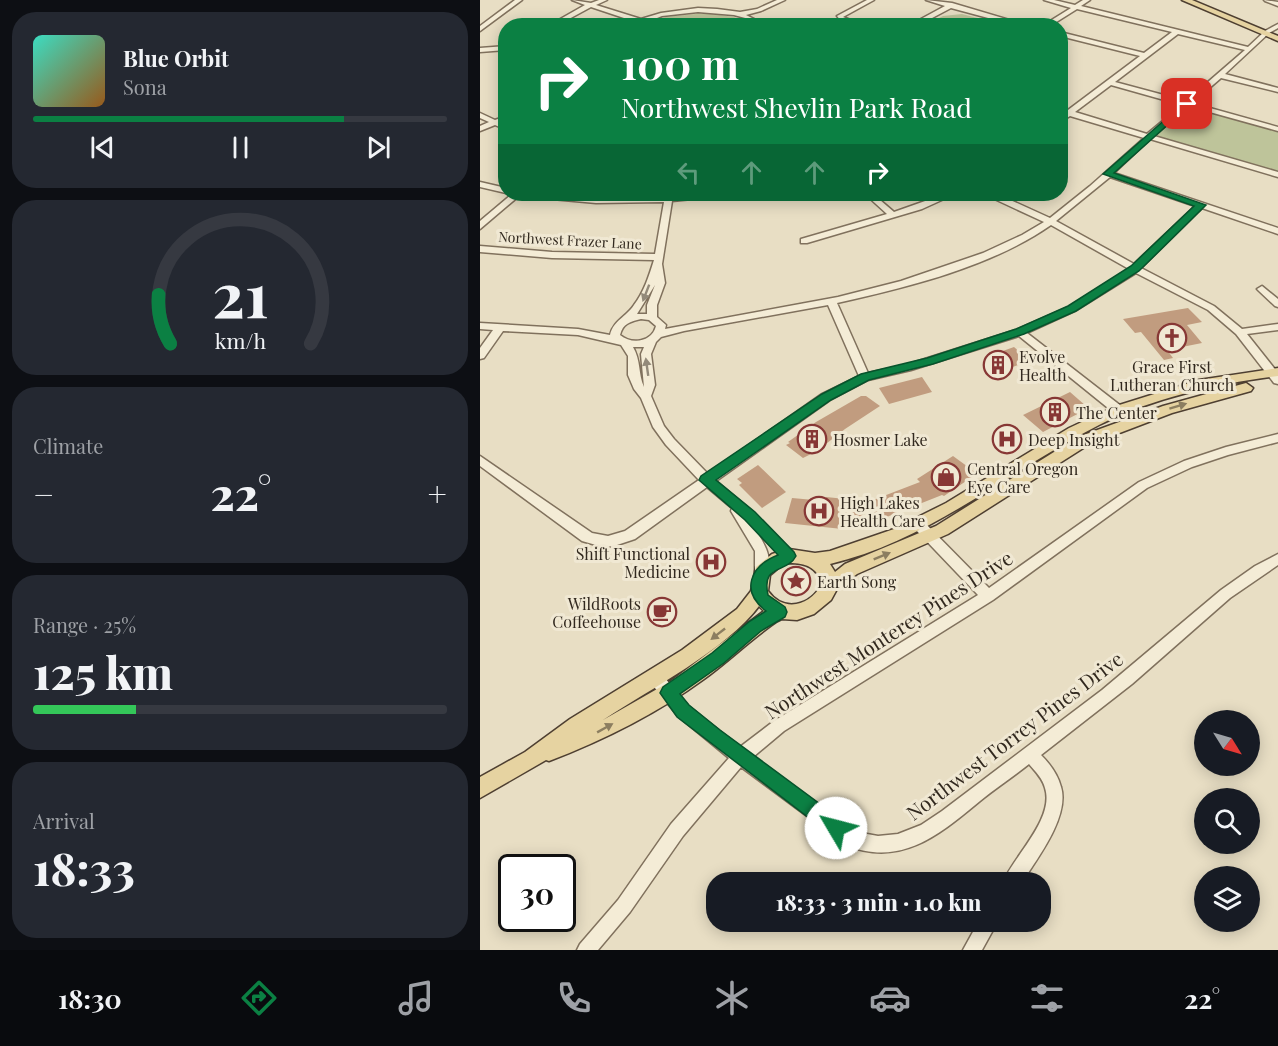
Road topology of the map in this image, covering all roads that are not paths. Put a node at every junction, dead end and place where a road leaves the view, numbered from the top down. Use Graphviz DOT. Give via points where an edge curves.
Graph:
graph roads {
  1 [pos="519,0"];
  2 [pos="575,0"];
  3 [pos="604,0"];
  4 [pos="782,0"];
  5 [pos="871,0"];
  6 [pos="928,0"];
  7 [pos="961,0"];
  8 [pos="1047,0"];
  9 [pos="1087,0"];
  10 [pos="1186,0"];
  11 [pos="1196,0"];
  12 [pos="1267,0"];
  13 [pos="1278,4"];
  14 [pos="591,5"];
  15 [pos="950,6"];
  16 [pos="1076,7"];
  17 [pos="759,10"];
  18 [pos="740,14"];
  19 [pos="566,18"];
  20 [pos="631,18"];
  21 [pos="653,18"];
  22 [pos="751,18"];
  23 [pos="842,18"];
  24 [pos="927,18"];
  25 [pos="996,18"];
  26 [pos="1058,18"];
  27 [pos="1278,26"];
  28 [pos="480,29"];
  29 [pos="1177,31"];
  30 [pos="1266,33"];
  31 [pos="1068,36"];
  32 [pos="1278,37"];
  33 [pos="498,49"];
  34 [pos="1249,49"];
  35 [pos="480,50"];
  36 [pos="1144,55"];
  37 [pos="1219,75"];
  38 [pos="1108,82"];
  39 [pos="1278,90"];
  40 [pos="1187,104"];
  41 [pos="1069,113"];
  42 [pos="480,116"];
  43 [pos="498,122"];
  44 [pos="495,123"];
  45 [pos="498,124"];
  46 [pos="480,129"];
  47 [pos="1278,129"];
  48 [pos="1149,138"];
  49 [pos="1108,174"];
  50 [pos="1278,175"];
  51 [pos="480,184"];
  52 [pos="498,189"];
  53 [pos="510,201"];
  54 [pos="667,201"];
  55 [pos="877,201"];
  56 [pos="932,201"];
  57 [pos="1006,201"];
  58 [pos="1201,205"];
  59 [pos="893,215"];
  60 [pos="1050,221"];
  61 [pos="480,226"];
  62 [pos="1278,231"];
  63 [pos="804,242"];
  64 [pos="480,249"];
  65 [pos="659,260"];
  66 [pos="1135,269"];
  67 [pos="1262,289"];
  68 [pos="832,302"];
  69 [pos="1278,304"];
  70 [pos="725,318"];
  71 [pos="655,319"];
  72 [pos="625,320"];
  73 [pos="480,326"];
  74 [pos="1278,327"];
  75 [pos="499,329"];
  76 [pos="578,332"];
  77 [pos="1020,332"];
  78 [pos="1240,332"];
  79 [pos="656,337"];
  80 [pos="622,342"];
  81 [pos="480,356"];
  82 [pos="865,377"];
  83 [pos="1277,377"];
  84 [pos="646,396"];
  85 [pos="1117,409"];
  86 [pos="1278,438"];
  87 [pos="480,460"];
  88 [pos="706,480"];
  89 [pos="731,502"];
  90 [pos="924,530"];
  91 [pos="789,556"];
  92 [pos="1278,559"];
  93 [pos="815,560"];
  94 [pos="762,572"];
  95 [pos="831,584"];
  96 [pos="759,593"];
  97 [pos="988,596"];
  98 [pos="779,612"];
  99 [pos="655,677"];
  100 [pos="669,693"];
  101 [pos="1030,754"];
  102 [pos="740,757"];
  103 [pos="532,759"];
  104 [pos="480,788"];
  105 [pos="1018,872"];
  106 [pos="983,932"];
  107 [pos="586,950"];
  108 [pos="972,950"];
  1 -- 28 [label="street"];
  2 -- 14 [label="street"];
  3 -- 14 [label="street"];
  4 -- 17 [label="street"];
  5 -- 23 [label="street"];
  6 -- 15 [label="street"];
  7 -- 15 [label="street"];
  8 -- 16 [label="street"];
  9 -- 16 [label="street"];
  10 -- 30 [label="main road"];
  11 -- 30 [label="main road"];
  12 -- 13 [label="street"];
  14 -- 19 [label="street"];
  14 -- 20 [label="street"];
  15 -- 24 [label="street"];
  15 -- 25 [label="street"];
  16 -- 26 [label="street"];
  16 -- 29 [label="street"];
  17 -- 18 [label="street"];
  17 -- 22 [label="street"];
  18 -- 21 [label="street" via="689,10"];
  18 -- 22 [label="street"];
  27 -- 30 [label="street"];
  29 -- 34 [label="street"];
  29 -- 36 [label="street"];
  30 -- 32 [label="main road"];
  30 -- 34 [label="street"];
  31 -- 36 [label="street"];
  33 -- 35 [label="street"];
  34 -- 37 [label="street"];
  36 -- 38 [label="street"];
  37 -- 39 [label="street"];
  37 -- 40 [label="street"];
  38 -- 40 [label="street"];
  38 -- 41 [label="street"];
  40 -- 47 [label="street"];
  40 -- 48 [label="street"];
  41 -- 48 [label="street"];
  42 -- 44 [label="street"];
  43 -- 44 [label="street"];
  44 -- 45 [label="street"];
  44 -- 46 [label="street"];
  48 -- 49 [label="street"];
  48 -- 50 [label="street"];
  49 -- 58 [label="street"];
  49 -- 60 [label="street"];
  51 -- 52 [label="street"];
  53 -- 61 [label="street"];
  54 -- 65 [label="street"];
  55 -- 59 [label="street"];
  56 -- 59 [label="street"];
  57 -- 60 [label="street"];
  58 -- 62 [label="street"];
  58 -- 66 [label="street"];
  59 -- 63 [label="street"];
  60 -- 66 [label="street"];
  60 -- 68 [label="street" via="1026,236 949,269"];
  64 -- 65 [label="street, Northwest Frazer Lane"];
  65 -- 71 [label="street" via="660,283 652,305"];
  65 -- 72 [label="street, one-way" via="641,305"];
  66 -- 77 [label="street" via="1072,309"];
  66 -- 78 [label="street" via="1211,308"];
  67 -- 69 [label="street"];
  68 -- 70 [label="street"];
  68 -- 82 [label="street"];
  70 -- 71 [label="street"];
  70 -- 79 [label="street"];
  71 -- 72 [label="street" via="641,316"];
  71 -- 79 [label="street" via="661,325"];
  72 -- 76 [label="street"];
  72 -- 80 [label="street" via="615,332"];
  73 -- 75 [label="street"];
  74 -- 78 [label="street"];
  75 -- 76 [label="street"];
  75 -- 81 [label="street"];
  76 -- 80 [label="street"];
  77 -- 82 [label="street" via="918,365"];
  77 -- 85 [label="street"];
  78 -- 83 [label="street"];
  79 -- 80 [label="street" via="640,344"];
  84 -- 79 [label="street, one-way" via="650,385 646,354"];
  80 -- 84 [label="street" via="633,356 633,375"];
  82 -- 88 [label="street" via="826,397"];
  83 -- 85 [label="main road" via="1173,392"];
  90 -- 83 [label="main road, one-way" via="978,508 1083,441 1200,399"];
  84 -- 88 [label="street" via="670,442"];
  85 -- 90 [label="main road" via="1073,432"];
  86 -- 97 [label="street, Northwest Monterey Pines Drive" via="1188,464 1143,485"];
  87 -- 88 [label="street" via="587,537 605,542 630,535"];
  88 -- 89 [label="street"];
  89 -- 91 [label="street"];
  89 -- 94 [label="street" via="760,550"];
  90 -- 93 [label="main road"];
  95 -- 90 [label="main road, one-way"];
  90 -- 97 [label="street"];
  91 -- 93 [label="main road"];
  91 -- 94 [label="main road"];
  92 -- 101 [label="street, Northwest Torrey Pines Drive" via="1224,593 1146,663"];
  93 -- 95 [label="main road" via="829,574"];
  94 -- 96 [label="main road"];
  95 -- 98 [label="main road" via="814,607 794,614"];
  96 -- 98 [label="main road"];
  96 -- 99 [label="main road, one-way" via="743,614"];
  97 -- 102 [label="street, Northwest Monterey Pines Drive" via="779,726"];
  98 -- 100 [label="main road"];
  99 -- 100 [label="street, Northwest Torrey Pines Drive"];
  99 -- 103 [label="main road"];
  100 -- 102 [label="street, Northwest Torrey Pines Drive" via="683,711"];
  103 -- 100 [label="main road, one-way" via="586,739"];
  101 -- 102 [label="street, Northwest Torrey Pines Drive" via="925,831 905,841 872,845 852,839"];
  101 -- 105 [label="street" via="1055,792 1053,814"];
  102 -- 107 [label="street, Northwest Monterey Pines Drive"];
  103 -- 104 [label="main road"];
  106 -- 108 [label="street"];
}
